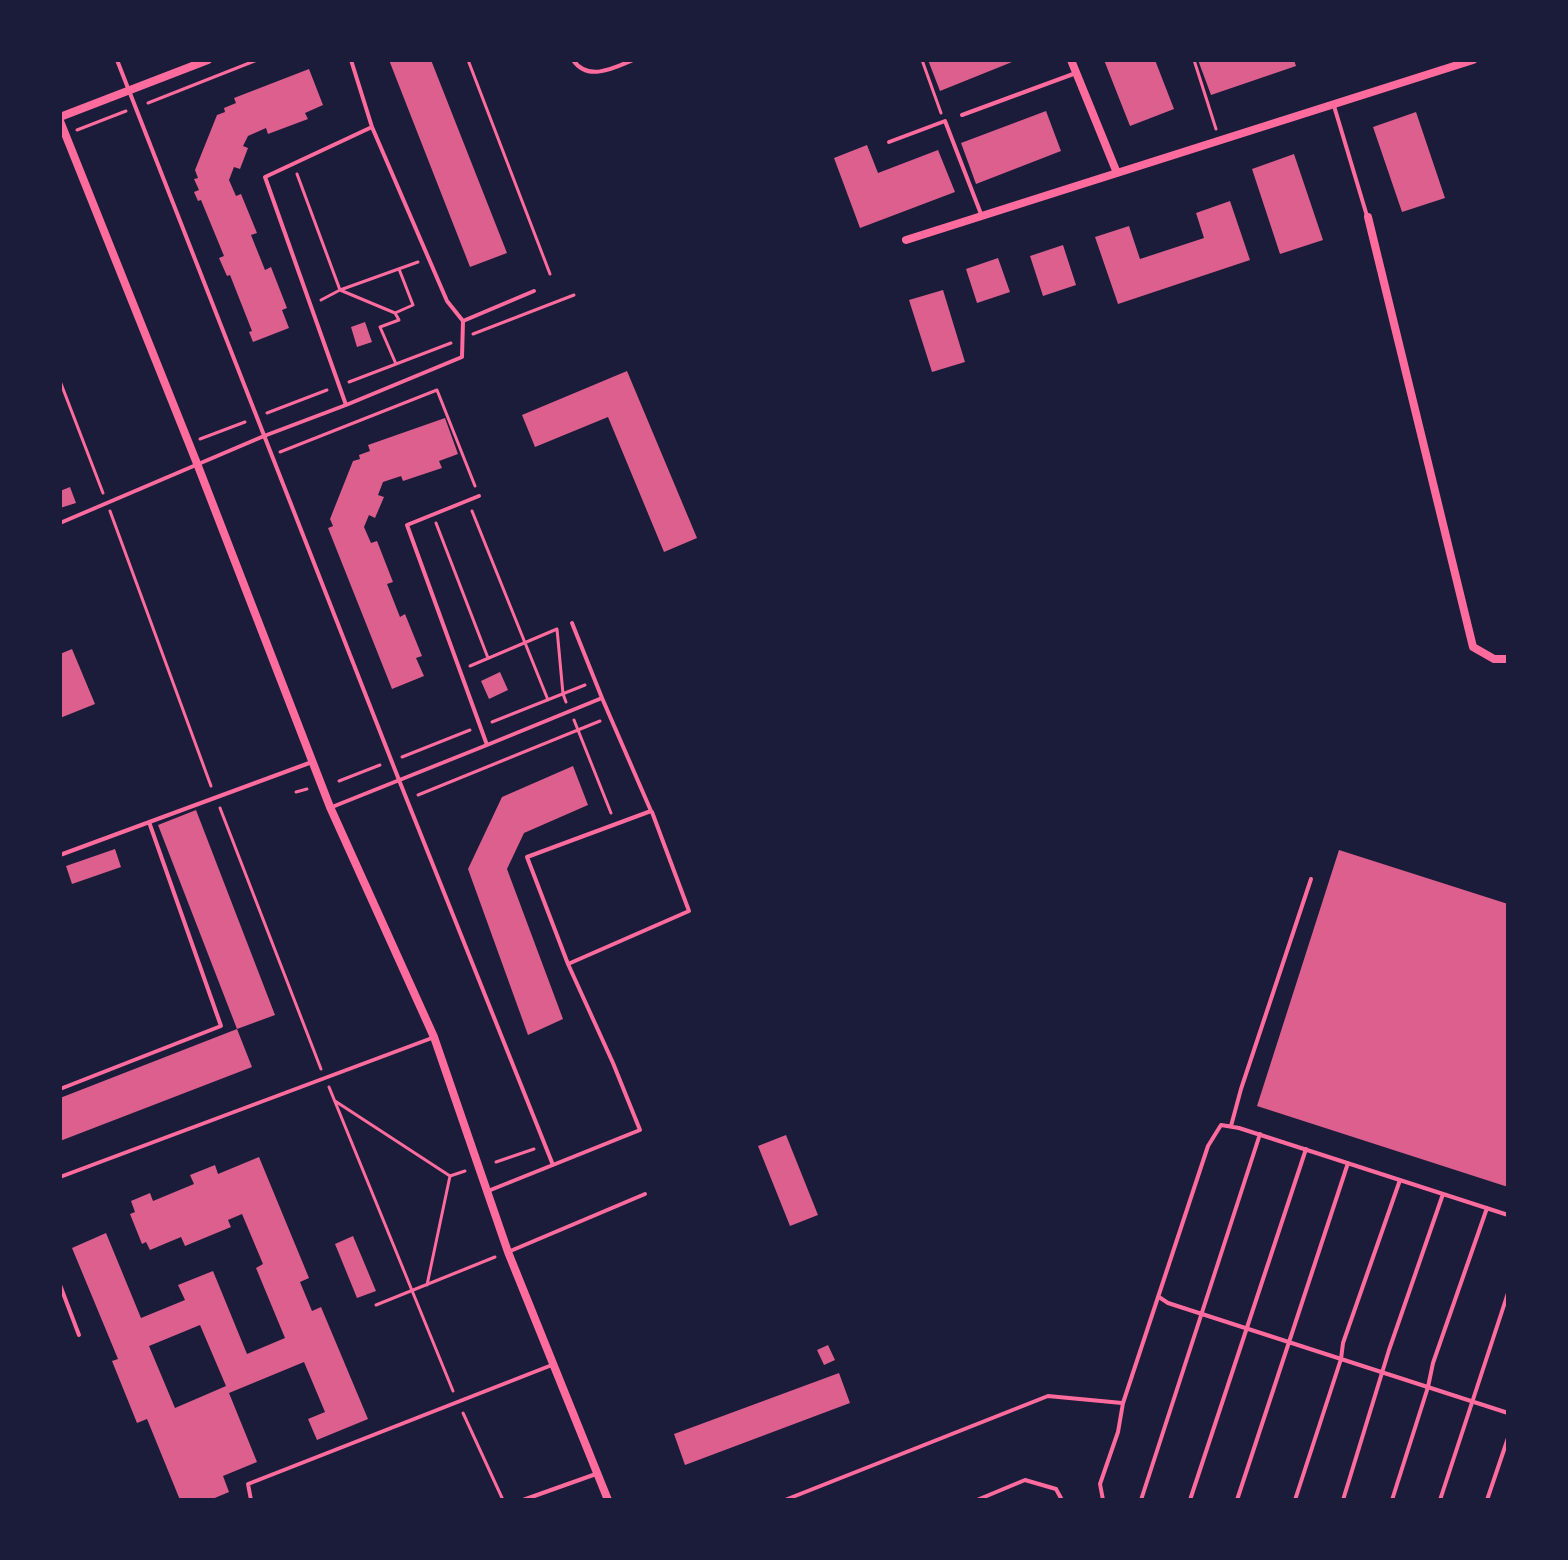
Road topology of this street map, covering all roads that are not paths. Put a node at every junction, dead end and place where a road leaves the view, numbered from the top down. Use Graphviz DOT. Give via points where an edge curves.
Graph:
graph roads {
  1 [pos="117,60"];
  2 [pos="208,60"];
  3 [pos="351,60"];
  4 [pos="573,60"];
  5 [pos="633,60"];
  6 [pos="1071,60"];
  7 [pos="1473,60"];
  8 [pos="1076,73"];
  9 [pos="129,90"];
  10 [pos="1333,103"];
  11 [pos="962,115"];
  12 [pos="60,119"];
  13 [pos="372,127"];
  14 [pos="889,142"];
  15 [pos="1117,173"];
  16 [pos="982,216"];
  17 [pos="1368,217"];
  18 [pos="906,240"];
  19 [pos="534,291"];
  20 [pos="463,321"];
  21 [pos="346,405"];
  22 [pos="264,436"];
  23 [pos="198,466"];
  24 [pos="479,496"];
  25 [pos="60,523"];
  26 [pos="572,623"];
  27 [pos="1508,659"];
  28 [pos="602,698"];
  29 [pos="487,745"];
  30 [pos="312,762"];
  31 [pos="399,780"];
  32 [pos="330,807"];
  33 [pos="651,811"];
  34 [pos="149,822"];
  35 [pos="60,855"];
  36 [pos="1311,879"];
  37 [pos="568,964"];
  38 [pos="434,1037"];
  39 [pos="60,1089"];
  40 [pos="1231,1126"];
  41 [pos="1260,1134"];
  42 [pos="1306,1149"];
  43 [pos="1348,1163"];
  44 [pos="553,1165"];
  45 [pos="60,1177"];
  46 [pos="1400,1180"];
  47 [pos="488,1191"];
  48 [pos="645,1194"];
  49 [pos="1443,1194"];
  50 [pos="1487,1208"];
  51 [pos="1508,1215"];
  52 [pos="508,1252"];
  53 [pos="60,1285"];
  54 [pos="1508,1293"];
  55 [pos="1159,1297"];
  56 [pos="1203,1314"];
  57 [pos="1246,1328"];
  58 [pos="79,1335"];
  59 [pos="1291,1343"];
  60 [pos="1341,1359"];
  61 [pos="554,1364"];
  62 [pos="1384,1373"];
  63 [pos="1428,1387"];
  64 [pos="1472,1401"];
  65 [pos="1123,1403"];
  66 [pos="1508,1413"];
  67 [pos="1508,1438"];
  68 [pos="598,1474"];
  69 [pos="251,1500"];
  70 [pos="523,1500"];
  71 [pos="608,1500"];
  72 [pos="785,1500"];
  73 [pos="977,1500"];
  74 [pos="1062,1500"];
  75 [pos="1103,1500"];
  76 [pos="1141,1500"];
  77 [pos="1190,1500"];
  78 [pos="1237,1500"];
  79 [pos="1295,1500"];
  80 [pos="1343,1500"];
  81 [pos="1392,1500"];
  82 [pos="1440,1500"];
  83 [pos="1487,1500"];
  1 -- 9 [label="lane"];
  2 -- 9 [label="street"];
  3 -- 13 [label="lane"];
  4 -- 5 [label="lane" via="585,71 598,73"];
  6 -- 8 [label="street"];
  7 -- 10 [label="street"];
  8 -- 11 [label="lane"];
  8 -- 15 [label="street"];
  9 -- 12 [label="street"];
  9 -- 22 [label="lane"];
  10 -- 15 [label="street"];
  10 -- 17 [label="lane"];
  12 -- 23 [label="street"];
  13 -- 20 [label="lane" via="447,301"];
  13 -- 21 [label="lane" via="265,177"];
  14 -- 16 [label="lane" via="945,121"];
  15 -- 16 [label="street"];
  16 -- 18 [label="street"];
  17 -- 27 [label="street" via="1473,647 1494,659"];
  19 -- 20 [label="lane"];
  20 -- 21 [label="lane" via="462,357"];
  21 -- 22 [label="lane"];
  22 -- 23 [label="lane"];
  22 -- 31 [label="lane"];
  23 -- 25 [label="lane"];
  23 -- 30 [label="street"];
  24 -- 29 [label="lane" via="407,525"];
  26 -- 28 [label="lane"];
  28 -- 29 [label="lane"];
  28 -- 33 [label="lane"];
  29 -- 31 [label="lane"];
  30 -- 32 [label="street"];
  30 -- 34 [label="lane"];
  31 -- 32 [label="lane"];
  31 -- 44 [label="lane"];
  32 -- 38 [label="street"];
  33 -- 37 [label="lane" via="689,911"];
  33 -- 37 [label="lane" via="527,857"];
  34 -- 35 [label="lane"];
  34 -- 39 [label="lane" via="221,1026"];
  36 -- 40 [label="lane"];
  37 -- 44 [label="lane" via="640,1130"];
  38 -- 45 [label="lane"];
  38 -- 47 [label="street"];
  40 -- 41 [label="lane"];
  40 -- 55 [label="lane" via="1221,1125 1208,1146"];
  41 -- 42 [label="lane"];
  41 -- 56 [label="lane"];
  42 -- 43 [label="lane"];
  42 -- 57 [label="lane"];
  43 -- 46 [label="lane"];
  43 -- 59 [label="lane"];
  44 -- 47 [label="lane"];
  46 -- 49 [label="lane"];
  46 -- 60 [label="lane"];
  47 -- 52 [label="street"];
  48 -- 52 [label="lane"];
  49 -- 50 [label="lane"];
  49 -- 62 [label="lane"];
  50 -- 51 [label="lane"];
  50 -- 63 [label="lane"];
  52 -- 61 [label="street"];
  53 -- 58 [label="lane"];
  54 -- 64 [label="lane"];
  55 -- 56 [label="lane"];
  55 -- 65 [label="lane"];
  56 -- 57 [label="lane"];
  56 -- 76 [label="lane"];
  57 -- 59 [label="lane"];
  57 -- 77 [label="lane"];
  59 -- 60 [label="lane"];
  59 -- 78 [label="lane"];
  60 -- 62 [label="lane"];
  60 -- 79 [label="lane"];
  61 -- 68 [label="street"];
  61 -- 69 [label="lane" via="248,1484"];
  62 -- 63 [label="lane"];
  62 -- 80 [label="lane"];
  63 -- 64 [label="lane"];
  63 -- 81 [label="lane"];
  64 -- 66 [label="lane"];
  64 -- 82 [label="lane"];
  65 -- 72 [label="lane" via="1048,1396"];
  65 -- 75 [label="lane" via="1100,1484"];
  67 -- 83 [label="lane"];
  68 -- 70 [label="lane"];
  68 -- 71 [label="street"];
  73 -- 74 [label="lane" via="1025,1480 1056,1489"];
}
